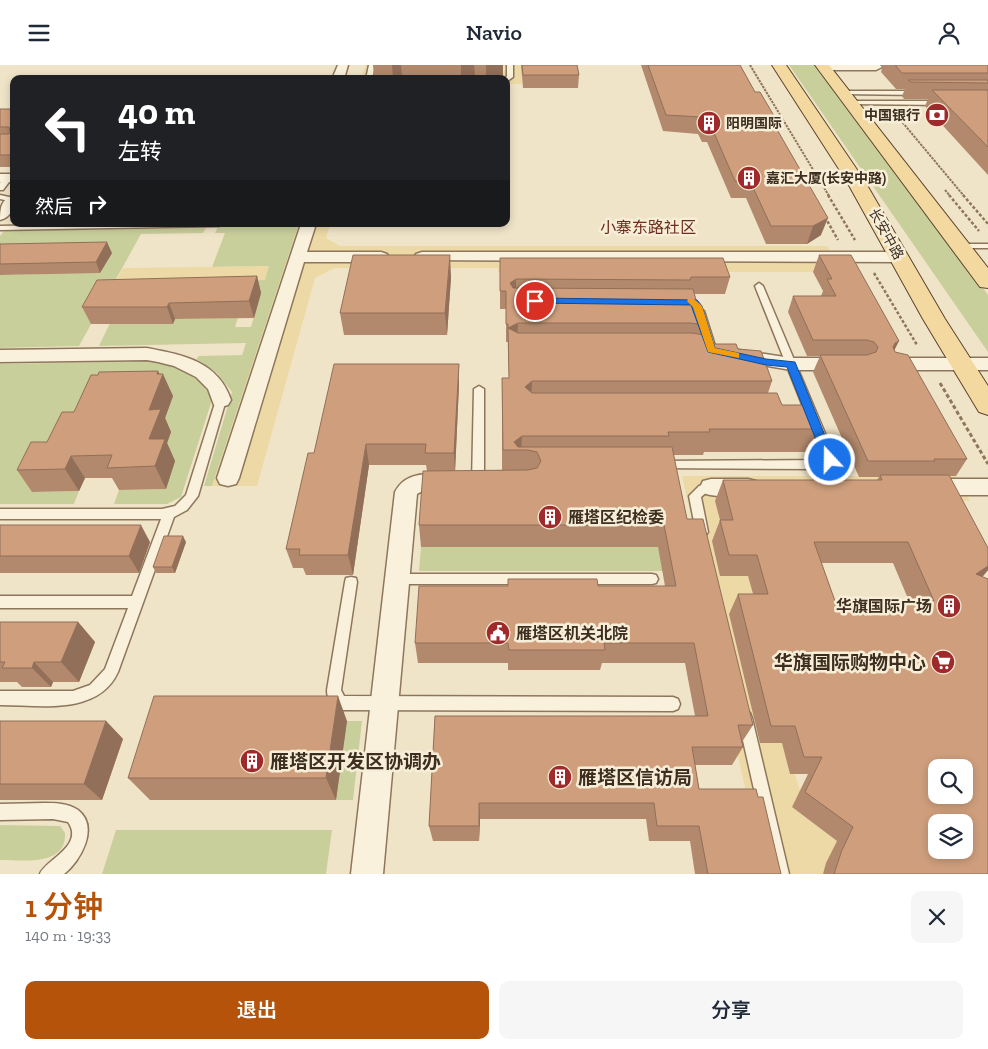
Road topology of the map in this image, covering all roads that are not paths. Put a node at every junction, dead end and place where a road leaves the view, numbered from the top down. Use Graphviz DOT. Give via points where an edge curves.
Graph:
graph roads {
  1 [pos="779,65"];
  2 [pos="823,66"];
  3 [pos="876,67"];
  4 [pos="928,93"];
  5 [pos="848,98"];
  6 [pos="951,103"];
  7 [pos="9,199"];
  8 [pos="0,216"];
  9 [pos="55,227"];
  10 [pos="307,227"];
  11 [pos="0,228"];
  12 [pos="961,246"];
  13 [pos="988,246"];
  14 [pos="298,257"];
  15 [pos="899,257"];
  16 [pos="988,282"];
  17 [pos="760,286"];
  18 [pos="694,302"];
  19 [pos="703,349"];
  20 [pos="0,356"];
  21 [pos="791,365"];
  22 [pos="859,365"];
  23 [pos="895,365"];
  24 [pos="962,365"];
  25 [pos="988,365"];
  26 [pos="479,389"];
  27 [pos="221,400"];
  28 [pos="988,406"];
  29 [pos="647,465"];
  30 [pos="228,478"];
  31 [pos="488,483"];
  32 [pos="711,487"];
  33 [pos="770,487"];
  34 [pos="909,487"];
  35 [pos="988,487"];
  36 [pos="169,514"];
  37 [pos="0,515"];
  38 [pos="706,550"];
  39 [pos="397,579"];
  40 [pos="652,579"];
  41 [pos="350,582"];
  42 [pos="0,603"];
  43 [pos="136,603"];
  44 [pos="0,698"];
  45 [pos="742,702"];
  46 [pos="384,703"];
  47 [pos="673,703"];
  48 [pos="0,812"];
  49 [pos="48,874"];
  50 [pos="367,874"];
  51 [pos="781,874"];
  1 -- 15 [label="main road, 长安中路" via="855,180"];
  2 -- 3 [label="street"];
  2 -- 5 [label="main road"];
  4 -- 5 [label="lane"];
  5 -- 6 [label="lane" via="886,103"];
  5 -- 12 [label="main road"];
  7 -- 8 [label="street"];
  9 -- 11 [label="lane"];
  10 -- 14 [label="street"];
  12 -- 13 [label="lane"];
  12 -- 16 [label="main road"];
  14 -- 15 [label="street"];
  14 -- 30 [label="street"];
  15 -- 24 [label="main road, 长安中路"];
  17 -- 21 [label="lane"];
  18 -- 19 [label="lane" via="698,306"];
  19 -- 21 [label="street"];
  20 -- 27 [label="street" via="133,353 163,357 191,366 207,376 218,389"];
  21 -- 22 [label="street"];
  21 -- 29 [label="lane" via="805,411 829,457 828,463"];
  23 -- 24 [label="street"];
  24 -- 25 [label="street"];
  24 -- 28 [label="main road, 长安中路"];
  26 -- 31 [label="lane"];
  27 -- 36 [label="lane" via="190,500"];
  31 -- 39 [label="street" via="418,483 409,487"];
  32 -- 33 [label="street"];
  32 -- 38 [label="lane" via="695,496"];
  34 -- 35 [label="street"];
  36 -- 37 [label="lane"];
  36 -- 43 [label="lane"];
  39 -- 40 [label="lane"];
  39 -- 46 [label="street"];
  41 -- 46 [label="lane" via="334,695 340,703"];
  42 -- 43 [label="lane"];
  43 -- 44 [label="lane" via="111,672 96,690 73,698"];
  45 -- 51 [label="lane"];
  46 -- 47 [label="lane"];
  46 -- 50 [label="street"];
  48 -- 49 [label="lane" via="66,813 77,821 80,831 75,850 67,861"];
}
